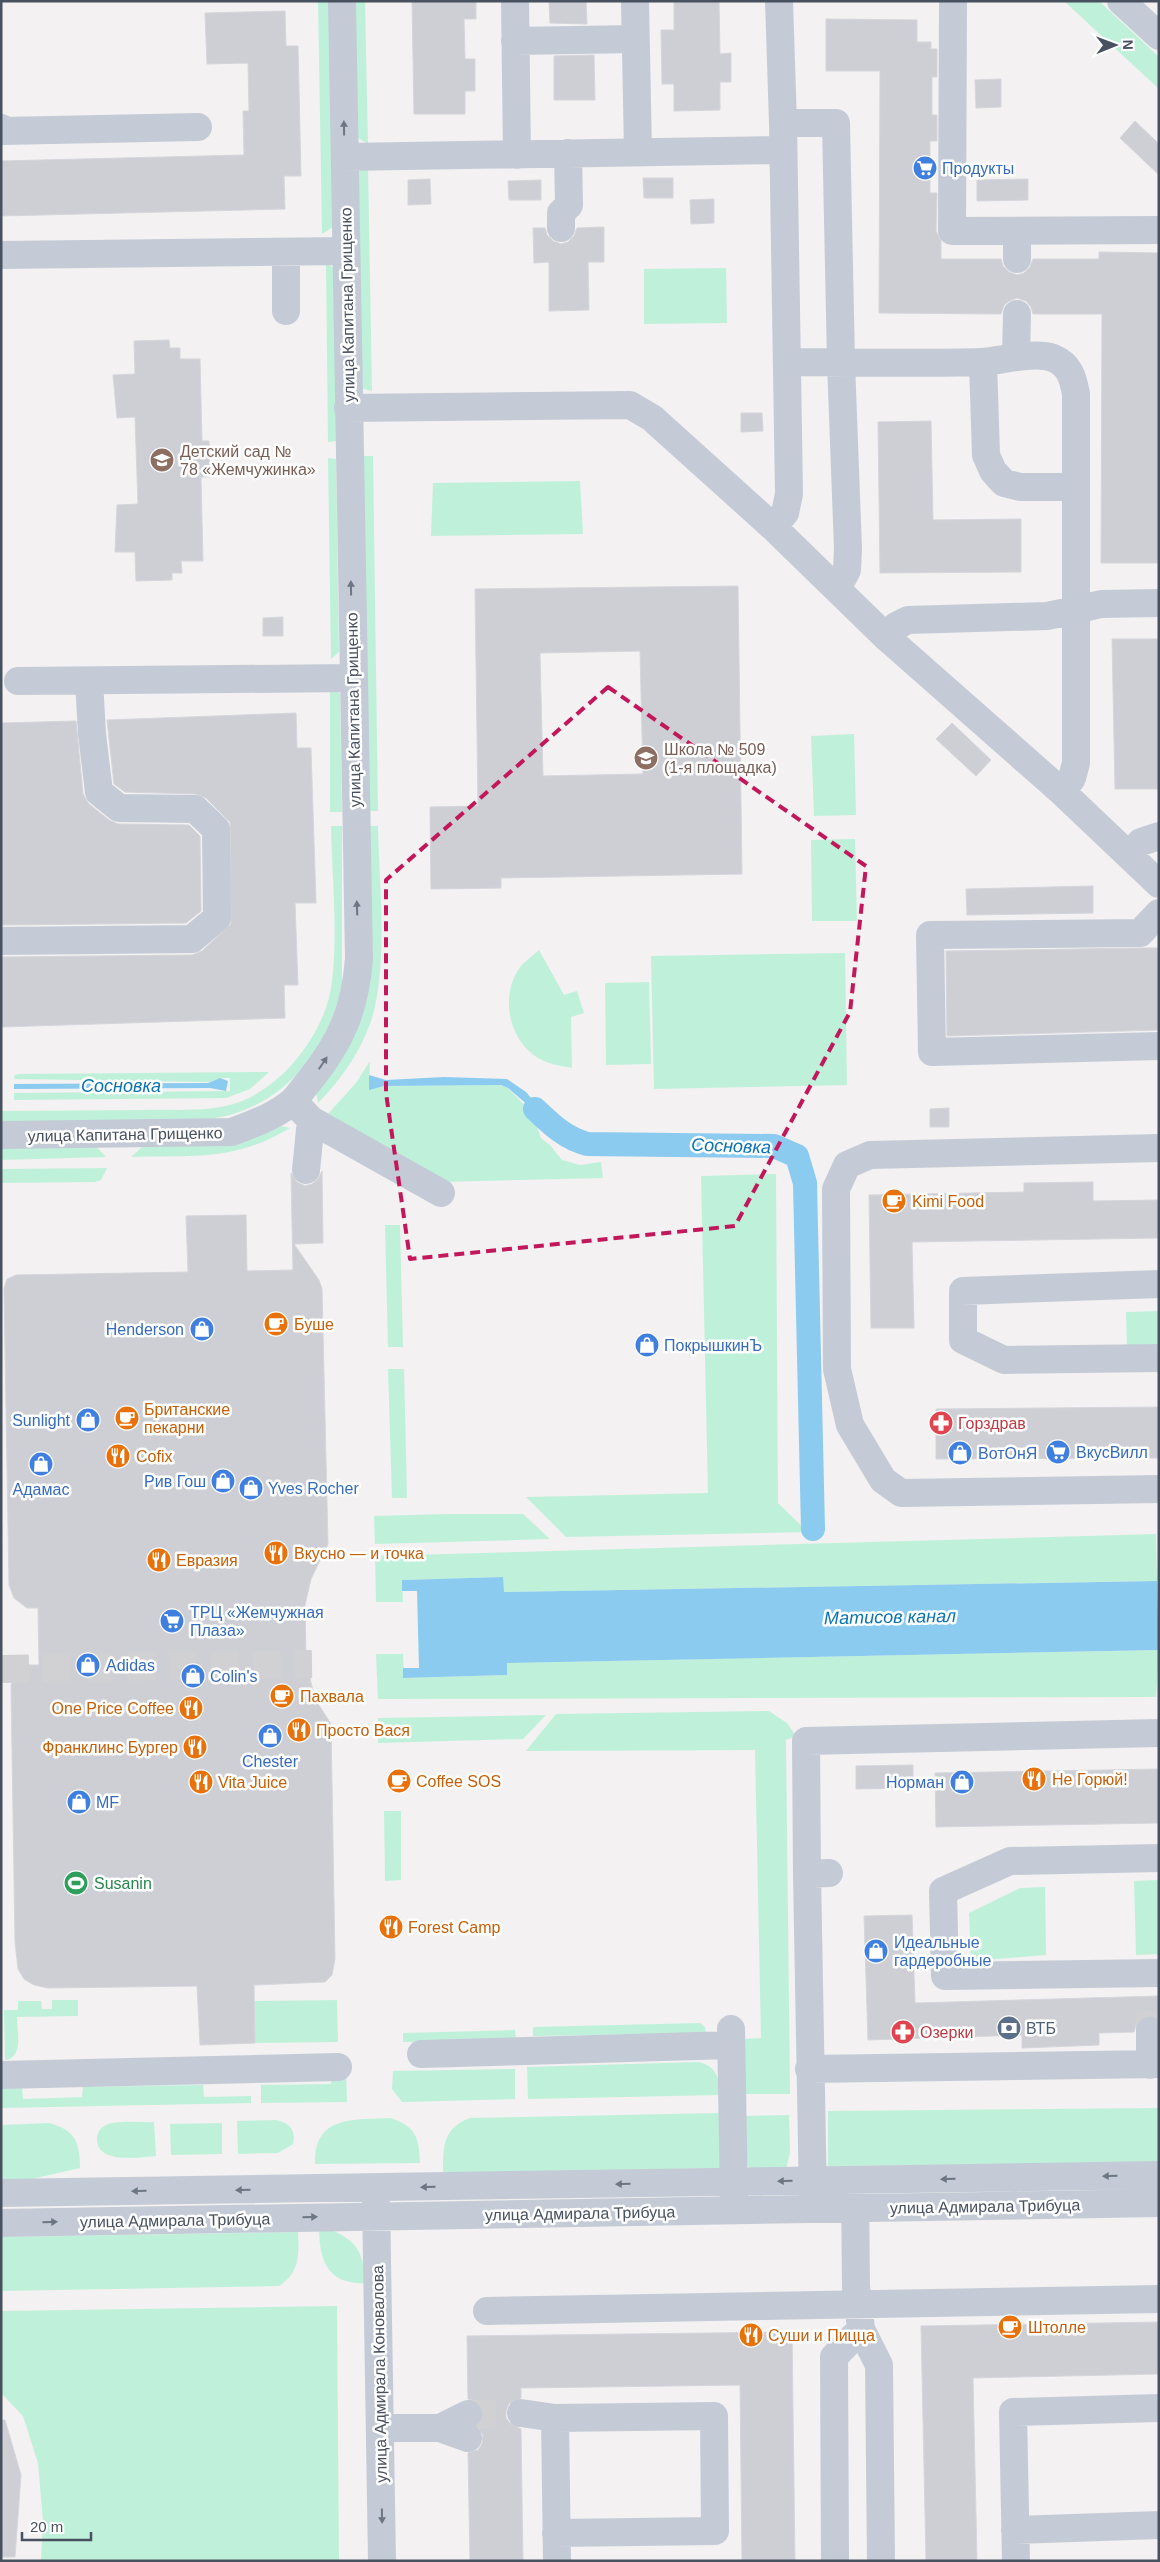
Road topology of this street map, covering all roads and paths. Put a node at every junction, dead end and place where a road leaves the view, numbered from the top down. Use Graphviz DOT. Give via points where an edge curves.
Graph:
graph roads {
  1 [pos="342,1"];
  2 [pos="515,1"];
  3 [pos="634,1"];
  4 [pos="779,1"];
  5 [pos="953,1"];
  6 [pos="1121,1"];
  7 [pos="1159,36"];
  8 [pos="635,39"];
  9 [pos="515,41"];
  10 [pos="198,127"];
  11 [pos="1,128"];
  12 [pos="783,136"];
  13 [pos="638,152"];
  14 [pos="568,153"];
  15 [pos="517,154"];
  16 [pos="345,156"];
  17 [pos="569,220"];
  18 [pos="1017,230"];
  19 [pos="1159,230"];
  20 [pos="346,251"];
  21 [pos="286,252"];
  22 [pos="1,255"];
  23 [pos="1017,259"];
  24 [pos="286,311"];
  25 [pos="1017,314"];
  26 [pos="1016,357"];
  27 [pos="787,362"];
  28 [pos="841,362"];
  29 [pos="983,362"];
  30 [pos="348,408"];
  31 [pos="1075,487"];
  32 [pos="773,527"];
  33 [pos="837,589"];
  34 [pos="1159,603"];
  35 [pos="1076,610"];
  36 [pos="886,636"];
  37 [pos="353,678"];
  38 [pos="18,681"];
  39 [pos="89,681"];
  40 [pos="1062,792"];
  41 [pos="1159,836"];
  42 [pos="1129,854"];
  43 [pos="1159,884"];
  44 [pos="1159,912"];
  45 [pos="1,941"];
  46 [pos="1159,1046"];
  47 [pos="302,1110"];
  48 [pos="1,1136"];
  49 [pos="1159,1148"];
  50 [pos="306,1170"];
  51 [pos="441,1193"];
  52 [pos="1159,1284"];
  53 [pos="1159,1358"];
  54 [pos="1159,1489"];
  55 [pos="1159,1733"];
  56 [pos="1159,1858"];
  57 [pos="1159,1973"];
  58 [pos="1150,2031"];
  59 [pos="421,2054"];
  60 [pos="1154,2064"];
  61 [pos="338,2067"];
  62 [pos="809,2069"];
  63 [pos="1,2075"];
  64 [pos="1159,2175"];
  65 [pos="854,2180"];
  66 [pos="812,2181"];
  67 [pos="733,2182"];
  68 [pos="376,2188"];
  69 [pos="1,2194"];
  70 [pos="1159,2203"];
  71 [pos="855,2208"];
  72 [pos="813,2209"];
  73 [pos="734,2210"];
  74 [pos="376,2216"];
  75 [pos="1,2223"];
  76 [pos="1159,2299"];
  77 [pos="487,2311"];
  78 [pos="859,2317"];
  79 [pos="1159,2408"];
  80 [pos="521,2413"];
  81 [pos="555,2418"];
  82 [pos="468,2426"];
  83 [pos="380,2428"];
  84 [pos="1159,2525"];
  85 [pos="1015,2530"];
  86 [pos="556,2533"];
  87 [pos="382,2561"];
  88 [pos="557,2561"];
  89 [pos="834,2561"];
  90 [pos="881,2561"];
  91 [pos="1016,2561"];
  16 -- 1 [label="street, улица Капитана Грищенко, one-way"];
  2 -- 9 [label="street"];
  3 -- 8 [label="street"];
  4 -- 12 [label="street"];
  5 -- 18 [label="street" via="952,230"];
  6 -- 7 [label="street"];
  8 -- 9 [label="street"];
  8 -- 13 [label="street"];
  9 -- 15 [label="street"];
  10 -- 11 [label="street" via="3,131"];
  12 -- 13 [label="street"];
  12 -- 27 [label="street"];
  12 -- 28 [label="street" via="836,123"];
  13 -- 14 [label="street"];
  14 -- 15 [label="street"];
  14 -- 17 [label="street"];
  15 -- 16 [label="street"];
  16 -- 20 [label="street, улица Капитана Грищенко"];
  18 -- 19 [label="street"];
  18 -- 23 [label="street"];
  20 -- 21 [label="street"];
  20 -- 30 [label="street, улица Капитана Грищенко"];
  21 -- 22 [label="street"];
  21 -- 24 [label="street"];
  25 -- 26 [label="street"];
  26 -- 29 [label="street"];
  26 -- 31 [label="street" via="1051,357 1064,364 1073,376 1076,394"];
  27 -- 28 [label="street"];
  27 -- 32 [label="street" via="789,494 785,513"];
  28 -- 29 [label="street"];
  28 -- 33 [label="street" via="848,549 847,570"];
  29 -- 31 [label="street" via="986,455 993,471 1004,483 1020,487"];
  30 -- 32 [label="street" via="630,404 652,418"];
  37 -- 30 [label="street, улица Капитана Грищенко, one-way"];
  31 -- 35 [label="street"];
  32 -- 33 [label="street"];
  33 -- 36 [label="street"];
  34 -- 35 [label="street" via="1101,604"];
  35 -- 36 [label="street" via="1047,616 908,620"];
  35 -- 40 [label="street" via="1076,763 1072,778"];
  36 -- 40 [label="street"];
  37 -- 39 [label="street"];
  47 -- 37 [label="street, улица Капитана Грищенко, one-way" via="319,1070 352,1010 357,985"];
  38 -- 39 [label="street"];
  39 -- 45 [label="street" via="99,792 119,808 195,809 216,829 216,918 192,938"];
  40 -- 42 [label="street"];
  41 -- 42 [label="street" via="1141,842"];
  42 -- 43 [label="street"];
  44 -- 46 [label="street" via="1140,932 930,935 932,1052"];
  47 -- 48 [label="street, улица Капитана Грищенко" via="232,1132"];
  47 -- 50 [label="street"];
  47 -- 51 [label="street"];
  49 -- 54 [label="street" via="870,1155 847,1165 836,1189 837,1370 850,1426 883,1480 901,1493"];
  52 -- 53 [label="street" via="963,1291 963,1340 1004,1360"];
  55 -- 62 [label="street" via="806,1741 818,1873"];
  56 -- 57 [label="street" via="1010,1861 943,1891 945,1976"];
  58 -- 60 [label="street"];
  59 -- 67 [label="street" via="731,2037"];
  60 -- 62 [label="street"];
  61 -- 63 [label="street"];
  62 -- 66 [label="street"];
  64 -- 65 [label="street, улица Адмирала Трибуца, one-way"];
  65 -- 66 [label="street, улица Адмирала Трибуца"];
  65 -- 71 [label="street"];
  66 -- 67 [label="street, улица Адмирала Трибуца, one-way"];
  66 -- 72 [label="street"];
  67 -- 68 [label="street, улица Адмирала Трибуца, one-way"];
  67 -- 73 [label="street"];
  68 -- 69 [label="street, улица Адмирала Трибуца, one-way"];
  68 -- 74 [label="street, улица Адмирала Коновалова"];
  70 -- 71 [label="street, улица Адмирала Трибуца"];
  71 -- 72 [label="street, улица Адмирала Трибуца"];
  71 -- 78 [label="street"];
  72 -- 73 [label="street, улица Адмирала Трибуца"];
  73 -- 74 [label="street, улица Адмирала Трибуца"];
  75 -- 74 [label="street, улица Адмирала Трибуца, one-way"];
  74 -- 83 [label="street, улица Адмирала Коновалова"];
  76 -- 78 [label="street"];
  77 -- 78 [label="street"];
  78 -- 89 [label="street" via="834,2357"];
  78 -- 90 [label="street" via="879,2365"];
  79 -- 85 [label="street" via="1013,2412"];
  80 -- 81 [label="street"];
  81 -- 86 [label="street"];
  81 -- 86 [label="street" via="714,2416 715,2473 715,2531"];
  82 -- 83 [label="street"];
  83 -- 87 [label="street, улица Адмирала Коновалова, one-way"];
  84 -- 85 [label="street"];
  85 -- 91 [label="street"];
  86 -- 88 [label="street"];
}
